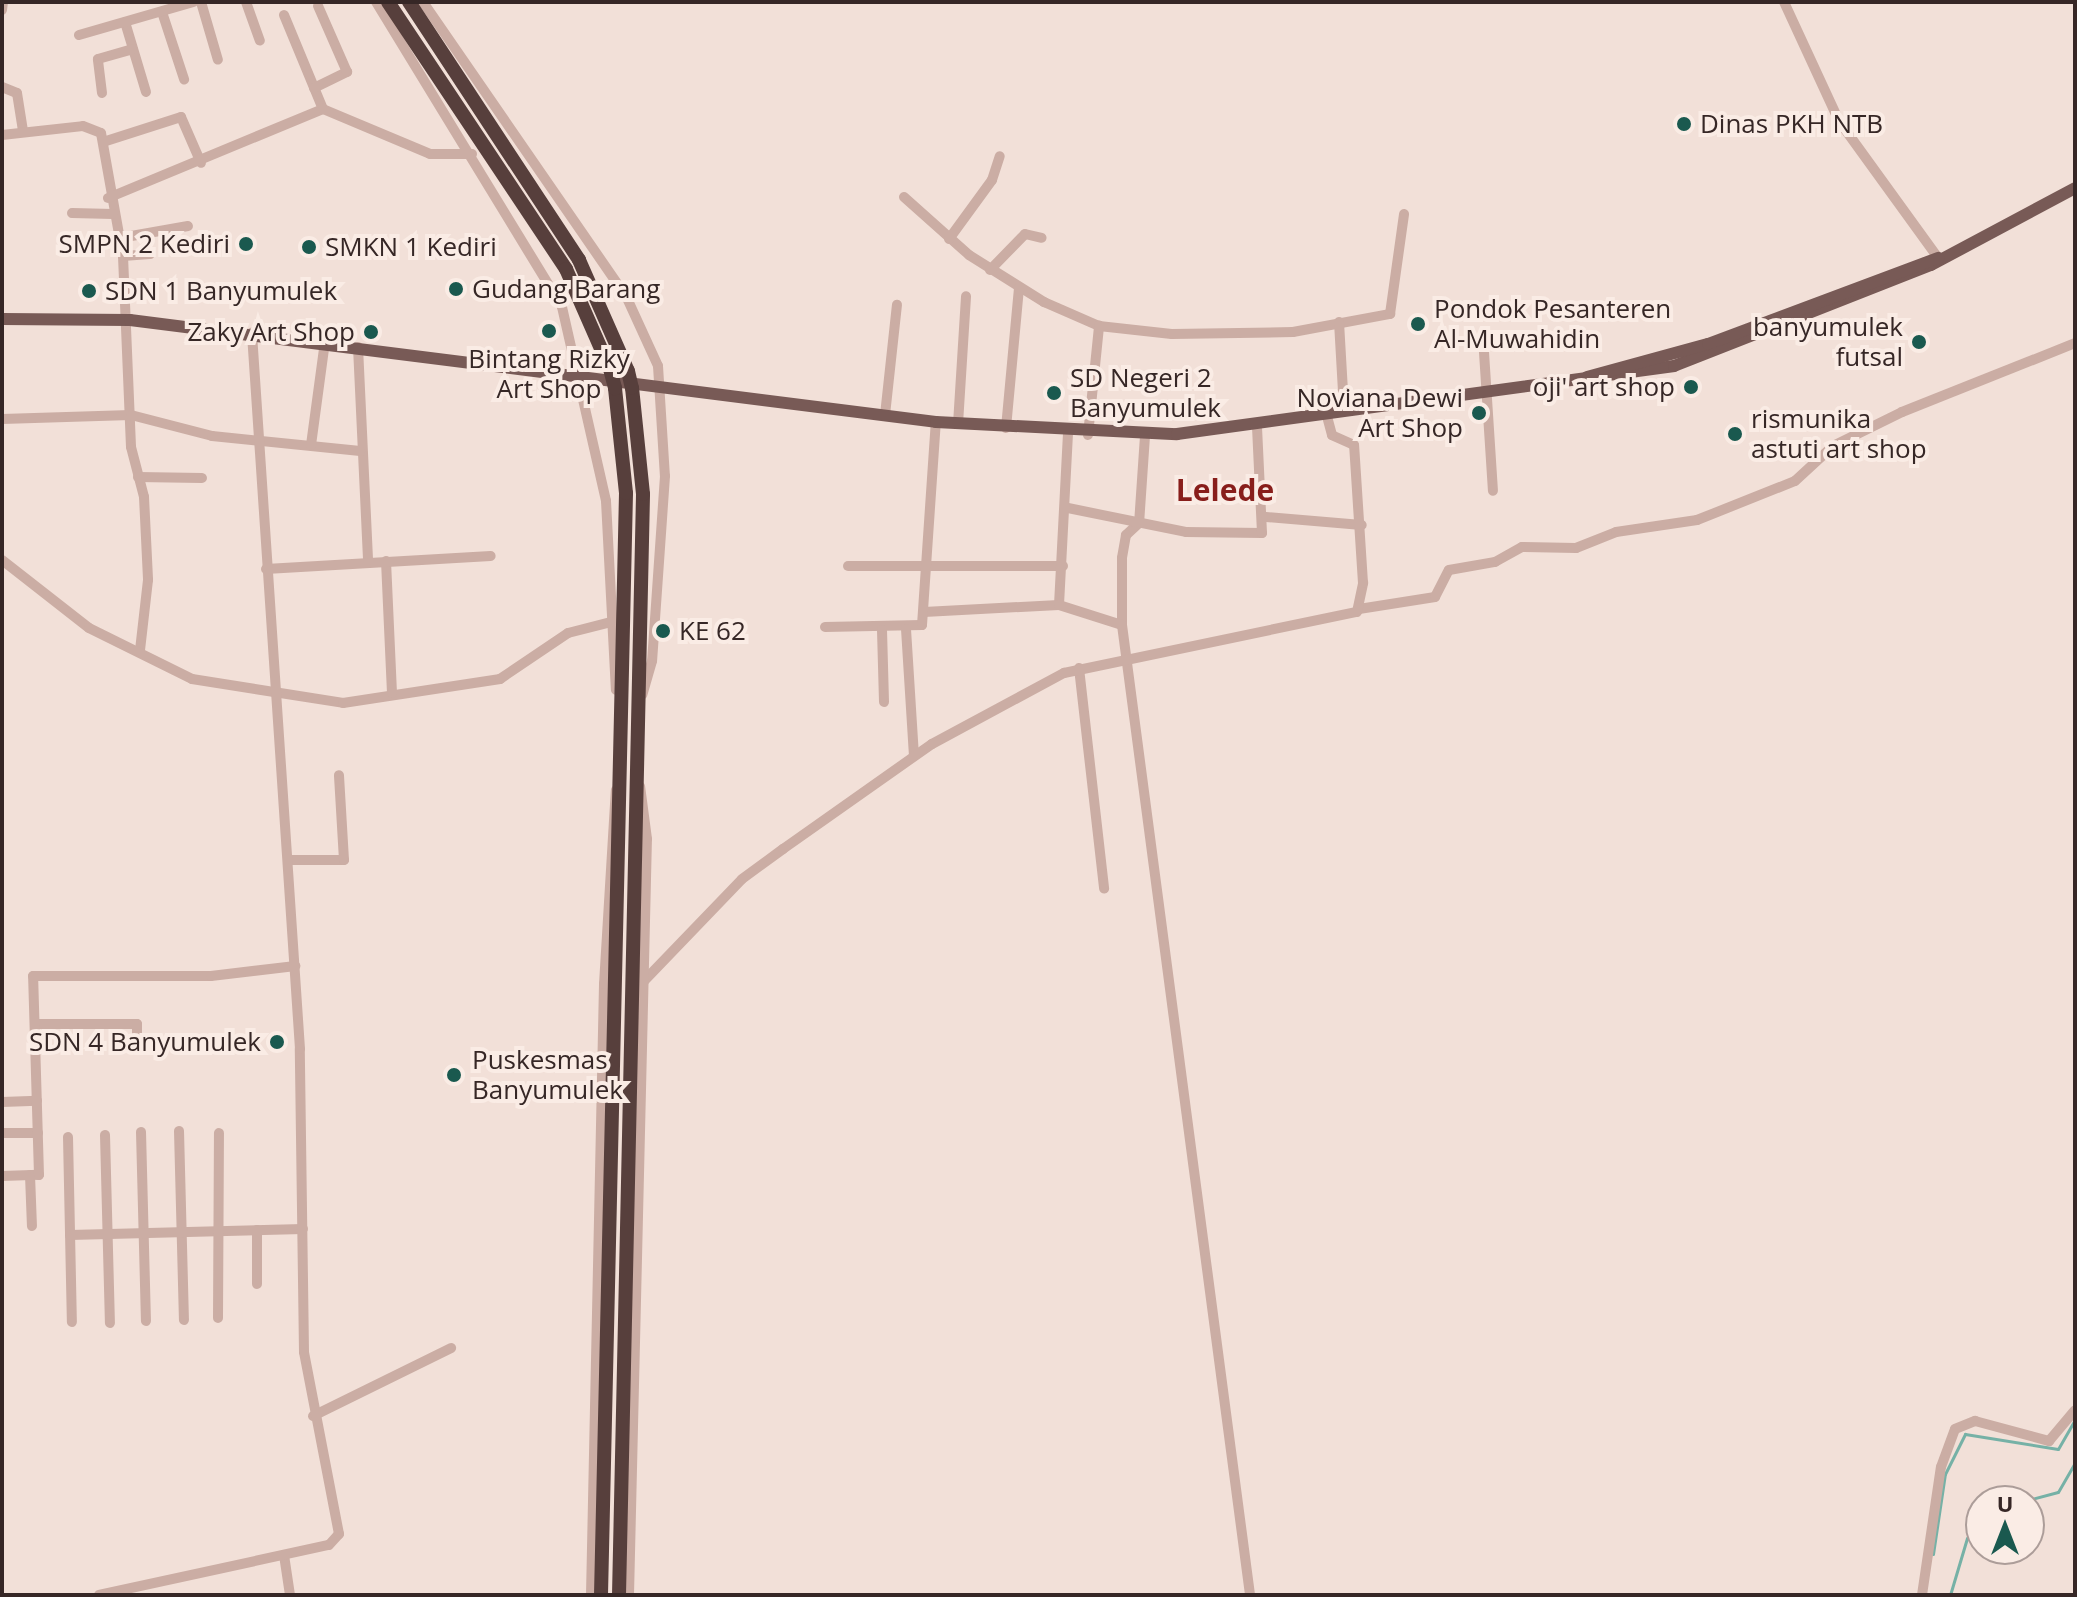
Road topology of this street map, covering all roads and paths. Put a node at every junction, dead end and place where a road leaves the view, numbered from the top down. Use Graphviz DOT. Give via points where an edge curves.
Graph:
graph roads {
  1 [pos="3,2"];
  2 [pos="193,2"];
  3 [pos="201,2"];
  4 [pos="246,2"];
  5 [pos="376,2"];
  6 [pos="388,2"];
  7 [pos="409,2"];
  8 [pos="423,2"];
  9 [pos="1784,2"];
  10 [pos="318,6"];
  11 [pos="2,10"];
  12 [pos="162,12"];
  13 [pos="284,15"];
  14 [pos="125,22"];
  15 [pos="79,35"];
  16 [pos="260,41"];
  17 [pos="133,49"];
  18 [pos="218,60"];
  19 [pos="184,79"];
  20 [pos="2,87"];
  21 [pos="314,88"];
  22 [pos="146,92"];
  23 [pos="102,93"];
  24 [pos="323,109"];
  25 [pos="23,132"];
  26 [pos="2,135"];
  27 [pos="103,142"];
  28 [pos="472,154"];
  29 [pos="1000,156"];
  30 [pos="201,163"];
  31 [pos="2075,188"];
  32 [pos="904,197"];
  33 [pos="108,198"];
  34 [pos="72,213"];
  35 [pos="113,214"];
  36 [pos="1404,214"];
  37 [pos="188,226"];
  38 [pos="120,238"];
  39 [pos="1042,238"];
  40 [pos="949,239"];
  41 [pos="150,254"];
  42 [pos="123,256"];
  43 [pos="1938,258"];
  44 [pos="990,270"];
  45 [pos="1019,288"];
  46 [pos="966,296"];
  47 [pos="897,305"];
  48 [pos="2,319"];
  49 [pos="130,320"];
  50 [pos="1339,322"];
  51 [pos="1099,326"];
  52 [pos="252,333"];
  53 [pos="1483,337"];
  54 [pos="325,342"];
  55 [pos="2075,343"];
  56 [pos="358,347"];
  57 [pos="580,376"];
  58 [pos="663,390"];
  59 [pos="1488,396"];
  60 [pos="1344,409"];
  61 [pos="1326,413"];
  62 [pos="131,415"];
  63 [pos="885,415"];
  64 [pos="2,419"];
  65 [pos="936,422"];
  66 [pos="958,424"];
  67 [pos="1257,425"];
  68 [pos="1006,428"];
  69 [pos="1068,434"];
  70 [pos="1088,435"];
  71 [pos="1145,436"];
  72 [pos="256,442"];
  73 [pos="311,445"];
  74 [pos="360,451"];
  75 [pos="138,477"];
  76 [pos="202,478"];
  77 [pos="1493,491"];
  78 [pos="1068,508"];
  79 [pos="1266,517"];
  80 [pos="1139,523"];
  81 [pos="1362,525"];
  82 [pos="491,556"];
  83 [pos="2,560"];
  84 [pos="386,561"];
  85 [pos="368,562"];
  86 [pos="848,566"];
  87 [pos="927,566"];
  88 [pos="1063,566"];
  89 [pos="266,569"];
  90 [pos="1059,605"];
  91 [pos="1359,609"];
  92 [pos="924,612"];
  93 [pos="611,622"];
  94 [pos="1122,625"];
  95 [pos="825,627"];
  96 [pos="906,629"];
  97 [pos="882,630"];
  98 [pos="140,650"];
  99 [pos="1127,658"];
  100 [pos="1079,668"];
  101 [pos="275,687"];
  102 [pos="392,693"];
  103 [pos="639,701"];
  104 [pos="884,702"];
  105 [pos="620,707"];
  106 [pos="914,756"];
  107 [pos="339,775"];
  108 [pos="638,780"];
  109 [pos="619,783"];
  110 [pos="288,860"];
  111 [pos="1104,889"];
  112 [pos="295,966"];
  113 [pos="644,981"];
  114 [pos="35,1024"];
  115 [pos="166,1047"];
  116 [pos="37,1101"];
  117 [pos="2,1102"];
  118 [pos="179,1131"];
  119 [pos="141,1132"];
  120 [pos="2,1133"];
  121 [pos="38,1133"];
  122 [pos="219,1133"];
  123 [pos="105,1135"];
  124 [pos="68,1137"];
  125 [pos="30,1175"];
  126 [pos="2,1176"];
  127 [pos="32,1226"];
  128 [pos="303,1229"];
  129 [pos="257,1230"];
  130 [pos="218,1231"];
  131 [pos="182,1232"];
  132 [pos="144,1233"];
  133 [pos="108,1234"];
  134 [pos="70,1235"];
  135 [pos="257,1284"];
  136 [pos="218,1318"];
  137 [pos="184,1320"];
  138 [pos="146,1321"];
  139 [pos="72,1322"];
  140 [pos="110,1323"];
  141 [pos="451,1348"];
  142 [pos="2075,1410"];
  143 [pos="313,1416"];
  144 [pos="284,1555"];
  145 [pos="99,1595"];
  146 [pos="290,1595"];
  147 [pos="591,1595"];
  148 [pos="601,1595"];
  149 [pos="619,1595"];
  150 [pos="629,1595"];
  151 [pos="1250,1595"];
  152 [pos="1922,1595"];
  1 -- 11 [label="street"];
  2 -- 12 [label="street"];
  3 -- 18 [label="street"];
  4 -- 16 [label="street"];
  5 -- 28 [label="street"];
  6 -- 105 [label="highway, bridge" via="566,269 610,369 626,468"];
  7 -- 103 [label="highway, bridge" via="579,260 628,371 643,479"];
  8 -- 58 [label="street" via="626,296"];
  9 -- 43 [label="street" via="1799,48 1839,121"];
  10 -- 21 [label="street" via="347,72"];
  12 -- 14 [label="street"];
  12 -- 19 [label="street"];
  13 -- 21 [label="street"];
  14 -- 15 [label="street"];
  14 -- 17 [label="street"];
  17 -- 22 [label="street"];
  17 -- 23 [label="street" via="98,59"];
  20 -- 25 [label="street" via="17,93"];
  21 -- 24 [label="street"];
  24 -- 28 [label="street" via="430,154"];
  24 -- 30 [label="street"];
  25 -- 26 [label="street"];
  25 -- 27 [label="street" via="94,126"];
  27 -- 30 [label="street" via="182,117"];
  27 -- 33 [label="street"];
  28 -- 57 [label="street" via="556,293"];
  29 -- 40 [label="street" via="993,179"];
  30 -- 33 [label="street"];
  31 -- 43 [label="main road"];
  32 -- 40 [label="street"];
  33 -- 35 [label="street"];
  34 -- 35 [label="street"];
  35 -- 38 [label="street"];
  36 -- 50 [label="street" via="1392,313"];
  37 -- 38 [label="street"];
  38 -- 42 [label="street"];
  39 -- 44 [label="street" via="1025,234"];
  40 -- 44 [label="street"];
  41 -- 42 [label="street"];
  42 -- 49 [label="street"];
  43 -- 59 [label="main road" via="1672,361 1567,386"];
  44 -- 45 [label="street"];
  45 -- 51 [label="street"];
  45 -- 68 [label="street"];
  46 -- 66 [label="street"];
  47 -- 63 [label="street"];
  48 -- 49 [label="main road"];
  49 -- 52 [label="main road"];
  49 -- 62 [label="street"];
  50 -- 51 [label="street" via="1242,334"];
  50 -- 60 [label="street"];
  51 -- 70 [label="street"];
  52 -- 54 [label="main road"];
  52 -- 72 [label="street"];
  53 -- 59 [label="street"];
  54 -- 56 [label="main road"];
  54 -- 73 [label="street"];
  55 -- 91 [label="street" via="1881,422 1833,446 1775,491 1697,520 1616,532 1576,548 1522,547 1495,562 1449,570 1435,597"];
  56 -- 57 [label="main road"];
  56 -- 74 [label="street"];
  57 -- 58 [label="main road"];
  57 -- 93 [label="street" via="606,501"];
  58 -- 63 [label="main road"];
  58 -- 103 [label="street" via="657,609"];
  59 -- 60 [label="main road"];
  59 -- 77 [label="street"];
  60 -- 61 [label="main road"];
  61 -- 67 [label="main road"];
  61 -- 81 [label="street" via="1332,435 1354,443"];
  62 -- 64 [label="street"];
  62 -- 72 [label="street"];
  62 -- 75 [label="street"];
  63 -- 65 [label="main road"];
  65 -- 66 [label="main road"];
  65 -- 87 [label="street"];
  66 -- 68 [label="main road"];
  67 -- 71 [label="main road"];
  67 -- 79 [label="street"];
  68 -- 69 [label="main road"];
  69 -- 70 [label="main road"];
  69 -- 78 [label="street"];
  70 -- 71 [label="main road"];
  71 -- 80 [label="street"];
  72 -- 73 [label="street"];
  72 -- 89 [label="street"];
  73 -- 74 [label="street"];
  74 -- 85 [label="street"];
  75 -- 76 [label="street"];
  75 -- 98 [label="street" via="148,574"];
  78 -- 80 [label="street"];
  78 -- 88 [label="street"];
  79 -- 80 [label="street" via="1264,531 1250,535"];
  79 -- 81 [label="street"];
  80 -- 94 [label="street" via="1124,544"];
  81 -- 91 [label="street"];
  82 -- 84 [label="street"];
  83 -- 98 [label="street" via="89,628"];
  84 -- 85 [label="street"];
  84 -- 102 [label="street"];
  85 -- 89 [label="street"];
  86 -- 87 [label="street"];
  87 -- 88 [label="street"];
  87 -- 92 [label="street"];
  88 -- 90 [label="street"];
  89 -- 101 [label="street"];
  90 -- 92 [label="street"];
  90 -- 94 [label="street"];
  91 -- 99 [label="street"];
  92 -- 96 [label="street" via="922,625"];
  93 -- 102 [label="street" via="568,633 500,679"];
  93 -- 105 [label="street"];
  94 -- 99 [label="street"];
  95 -- 97 [label="street"];
  96 -- 97 [label="street"];
  96 -- 106 [label="street"];
  97 -- 104 [label="street"];
  98 -- 101 [label="street" via="199,681"];
  99 -- 100 [label="street"];
  99 -- 151 [label="street"];
  100 -- 106 [label="street"];
  100 -- 111 [label="street"];
  101 -- 102 [label="street" via="343,703"];
  101 -- 110 [label="street"];
  103 -- 108 [label="highway"];
  105 -- 109 [label="highway"];
  106 -- 113 [label="street" via="742,879"];
  107 -- 110 [label="street" via="344,860"];
  108 -- 113 [label="street" via="647,839"];
  108 -- 149 [label="highway"];
  109 -- 147 [label="street" via="607,892"];
  109 -- 148 [label="highway"];
  110 -- 112 [label="street"];
  112 -- 114 [label="street" via="211,976 33,976"];
  112 -- 128 [label="street"];
  113 -- 150 [label="street"];
  114 -- 115 [label="street" via="137,1024 137,1047"];
  114 -- 116 [label="street"];
  116 -- 117 [label="street"];
  116 -- 121 [label="street"];
  118 -- 131 [label="street"];
  119 -- 132 [label="street"];
  120 -- 121 [label="street"];
  121 -- 125 [label="street" via="39,1175"];
  122 -- 130 [label="street"];
  123 -- 133 [label="street"];
  124 -- 134 [label="street"];
  125 -- 126 [label="street"];
  125 -- 127 [label="street"];
  128 -- 129 [label="street"];
  128 -- 143 [label="street"];
  129 -- 130 [label="street"];
  129 -- 135 [label="street"];
  130 -- 131 [label="street"];
  130 -- 136 [label="street"];
  131 -- 132 [label="street"];
  131 -- 137 [label="street"];
  132 -- 133 [label="street"];
  132 -- 138 [label="street"];
  133 -- 134 [label="street"];
  133 -- 140 [label="street"];
  134 -- 139 [label="street"];
  141 -- 143 [label="street"];
  142 -- 152 [label="street" via="2049,1441 1975,1421 1955,1429 1941,1467"];
  143 -- 144 [label="street" via="339,1536"];
  144 -- 145 [label="street"];
  144 -- 146 [label="street"];
}
